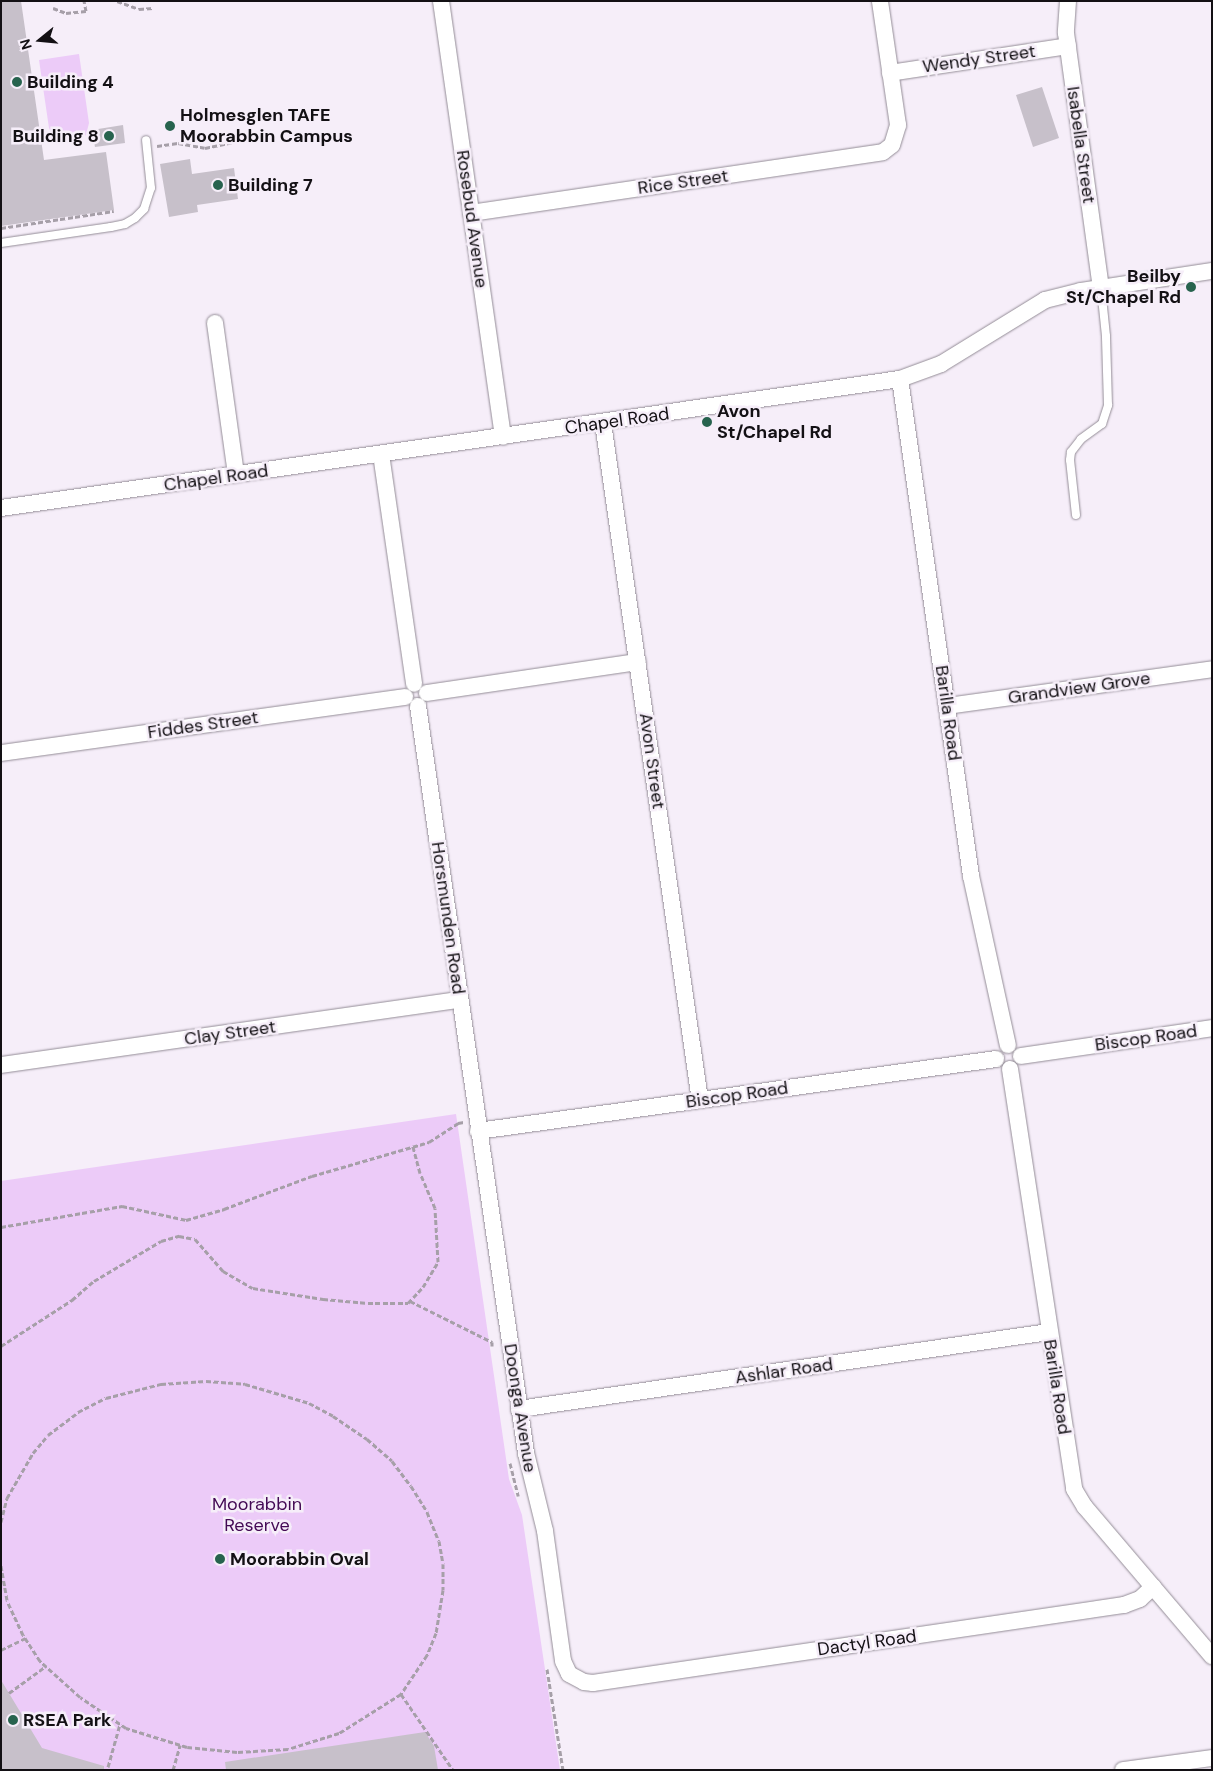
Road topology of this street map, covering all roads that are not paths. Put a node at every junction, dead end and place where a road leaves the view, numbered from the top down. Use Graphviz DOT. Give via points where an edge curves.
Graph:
graph roads {
  1 [pos="441,1"];
  2 [pos="880,1"];
  3 [pos="1068,1"];
  4 [pos="1068,46"];
  5 [pos="890,73"];
  6 [pos="146,144"];
  7 [pos="471,213"];
  8 [pos="1,242"];
  9 [pos="1212,271"];
  10 [pos="1101,288"];
  11 [pos="215,323"];
  12 [pos="900,379"];
  13 [pos="603,423"];
  14 [pos="503,437"];
  15 [pos="382,454"];
  16 [pos="236,475"];
  17 [pos="1,508"];
  18 [pos="1076,515"];
  19 [pos="638,662"];
  20 [pos="1212,669"];
  21 [pos="416,695"];
  22 [pos="947,706"];
  23 [pos="1,753"];
  24 [pos="459,1000"];
  25 [pos="1212,1028"];
  26 [pos="1008,1045"];
  27 [pos="1021,1056"];
  28 [pos="996,1058"];
  29 [pos="1,1066"];
  30 [pos="1010,1070"];
  31 [pos="700,1100"];
  32 [pos="477,1125"];
  33 [pos="1049,1332"];
  34 [pos="519,1409"];
  35 [pos="1153,1587"];
  36 [pos="1212,1656"];
  37 [pos="575,1679"];
  38 [pos="1212,1758"];
  39 [pos="1123,1770"];
  1 -- 7 [label="street, Rosebud Avenue"];
  2 -- 5 [label="street"];
  3 -- 4 [label="street, Isabella Street"];
  4 -- 5 [label="street, Wendy Street"];
  4 -- 10 [label="street, Isabella Street"];
  5 -- 7 [label="street, Rice Street" via="898,125 892,145 876,154"];
  6 -- 8 [label="lane" via="151,179 149,199 135,218 111,227"];
  7 -- 14 [label="street, Rosebud Avenue"];
  9 -- 10 [label="street, Chapel Road"];
  10 -- 12 [label="street, Chapel Road" via="1045,300 940,364"];
  10 -- 18 [label="lane" via="1108,405 1102,424 1081,439 1071,452"];
  11 -- 16 [label="street"];
  12 -- 13 [label="street, Chapel Road"];
  12 -- 22 [label="street, Barilla Road"];
  13 -- 14 [label="street, Chapel Road"];
  13 -- 19 [label="street, Avon Street"];
  14 -- 15 [label="street, Chapel Road"];
  15 -- 16 [label="street, Chapel Road"];
  15 -- 21 [label="street, Horsmunden Road"];
  16 -- 17 [label="street, Chapel Road"];
  19 -- 21 [label="street, Fiddes Street"];
  19 -- 31 [label="street, Avon Street"];
  20 -- 22 [label="street, Grandview Grove"];
  21 -- 23 [label="street, Fiddes Street"];
  21 -- 24 [label="street, Horsmunden Road"];
  22 -- 26 [label="street, Barilla Road" via="976,906"];
  24 -- 29 [label="street, Clay Street"];
  24 -- 32 [label="street, Horsmunden Road"];
  25 -- 27 [label="street, Biscop Road"];
  26 -- 27 [label="street" via="1018,1049"];
  26 -- 28 [label="street" via="998,1051"];
  27 -- 30 [label="street" via="1019,1064"];
  28 -- 30 [label="street" via="1000,1066"];
  28 -- 31 [label="street, Biscop Road"];
  30 -- 33 [label="street, Barilla Road"];
  31 -- 32 [label="street, Biscop Road"];
  32 -- 34 [label="street, Doonga Avenue"];
  33 -- 34 [label="street, Ashlar Road"];
  33 -- 35 [label="street, Barilla Road" via="1074,1489 1085,1507"];
  34 -- 37 [label="street, Doonga Avenue" via="529,1472 545,1531 563,1661"];
  35 -- 36 [label="street, Barilla Road"];
  35 -- 37 [label="street, Dactyl Road" via="1140,1599 1124,1605 593,1683"];
  38 -- 39 [label="street"];
}
